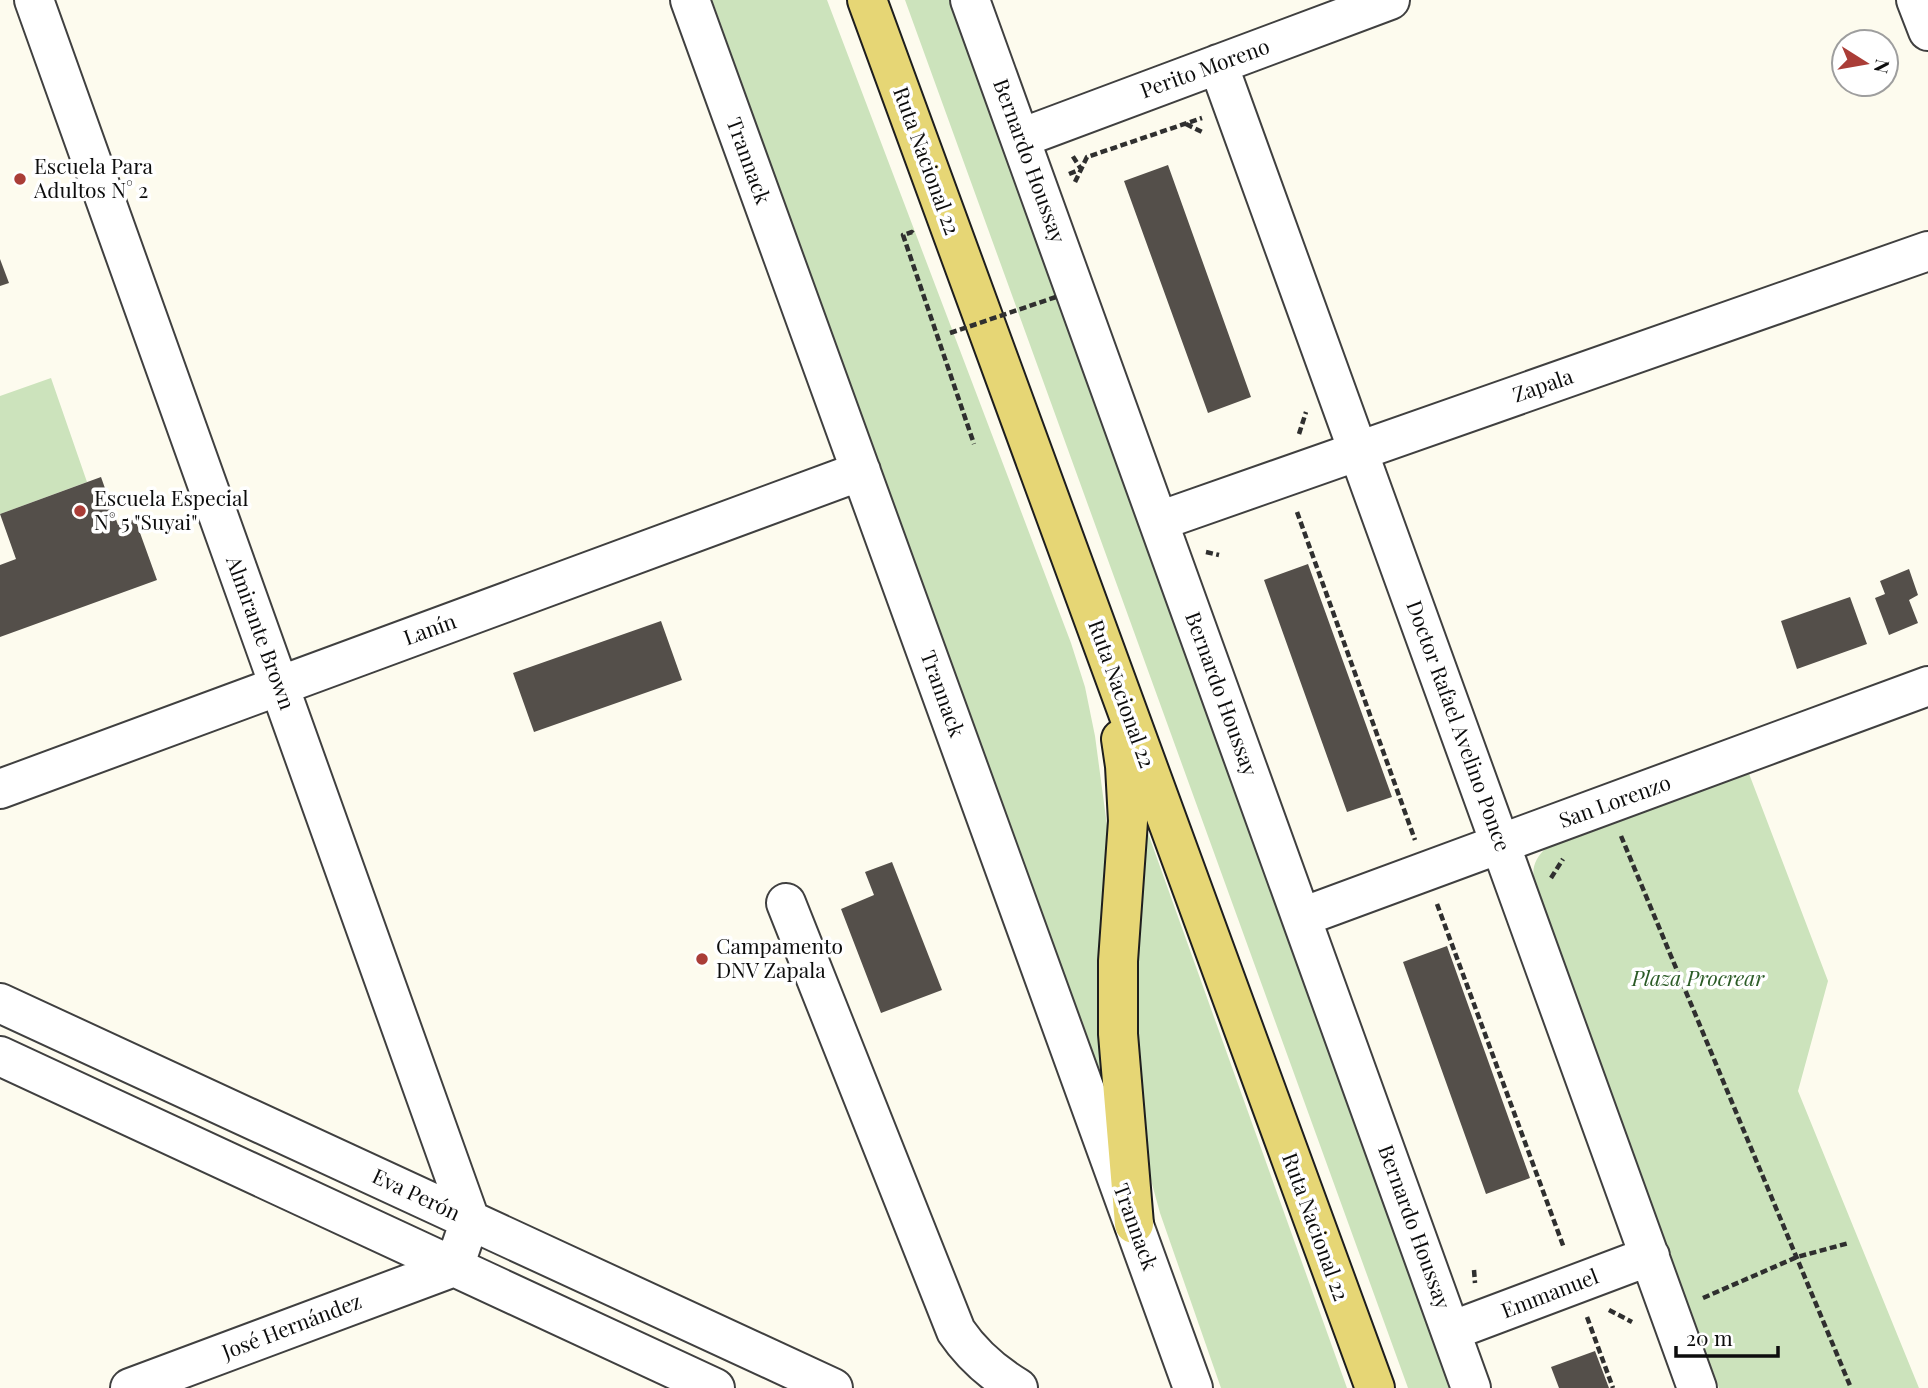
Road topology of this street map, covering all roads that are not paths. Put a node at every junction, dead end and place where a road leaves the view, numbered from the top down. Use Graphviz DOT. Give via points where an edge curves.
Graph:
graph roads {
  1 [pos="34,0"];
  2 [pos="690,0"];
  3 [pos="867,0"];
  4 [pos="970,0"];
  5 [pos="1390,0"];
  6 [pos="1916,0"];
  7 [pos="1928,31"];
  8 [pos="1217,64"];
  9 [pos="1021,138"];
  10 [pos="1928,251"];
  11 [pos="1358,451"];
  12 [pos="861,471"];
  13 [pos="1159,521"];
  14 [pos="1110,664"];
  15 [pos="279,686"];
  16 [pos="1928,686"];
  17 [pos="0,789"];
  18 [pos="1500,844"];
  19 [pos="786,903"];
  20 [pos="1302,917"];
  21 [pos="0,1003"];
  22 [pos="0,1056"];
  23 [pos="470,1220"];
  24 [pos="1134,1224"];
  25 [pos="1650,1256"];
  26 [pos="454,1267"];
  27 [pos="1451,1331"];
  28 [pos="130,1388"];
  29 [pos="715,1388"];
  30 [pos="833,1388"];
  31 [pos="1018,1388"];
  32 [pos="1193,1388"];
  33 [pos="1375,1388"];
  34 [pos="1471,1388"];
  35 [pos="1697,1388"];
  1 -- 15 [label="street, Almirante Brown"];
  2 -- 12 [label="street, Trannack"];
  3 -- 14 [label="main road, Ruta Nacional 22"];
  4 -- 9 [label="street, Bernardo Houssay"];
  5 -- 8 [label="street, Perito Moreno"];
  6 -- 7 [label="street"];
  8 -- 9 [label="street, Perito Moreno"];
  8 -- 11 [label="street, Doctor Rafael Avelino Ponce"];
  9 -- 13 [label="street, Bernardo Houssay"];
  10 -- 11 [label="street, Zapala"];
  11 -- 13 [label="street, Zapala"];
  11 -- 18 [label="street, Doctor Rafael Avelino Ponce"];
  12 -- 15 [label="street, Lanín"];
  12 -- 24 [label="street, Trannack"];
  13 -- 20 [label="street, Bernardo Houssay"];
  14 -- 24 [label="main road" via="1127,793 1118,1034"];
  14 -- 33 [label="main road, Ruta Nacional 22"];
  15 -- 17 [label="street, Lanín"];
  15 -- 23 [label="street, Almirante Brown"];
  16 -- 18 [label="street, San Lorenzo"];
  18 -- 20 [label="street, San Lorenzo"];
  18 -- 25 [label="street, Doctor Rafael Avelino Ponce"];
  19 -- 31 [label="street" via="956,1332 984,1364"];
  20 -- 27 [label="street, Bernardo Houssay"];
  21 -- 23 [label="street, Eva Perón"];
  22 -- 26 [label="street"];
  23 -- 26 [label="street"];
  23 -- 30 [label="street, Eva Perón"];
  24 -- 32 [label="street, Trannack"];
  25 -- 27 [label="street, Emmanuel"];
  25 -- 35 [label="street, Doctor Rafael Avelino Ponce"];
  26 -- 28 [label="street, José Hernández"];
  26 -- 29 [label="street"];
  27 -- 34 [label="street, Bernardo Houssay"];
}
